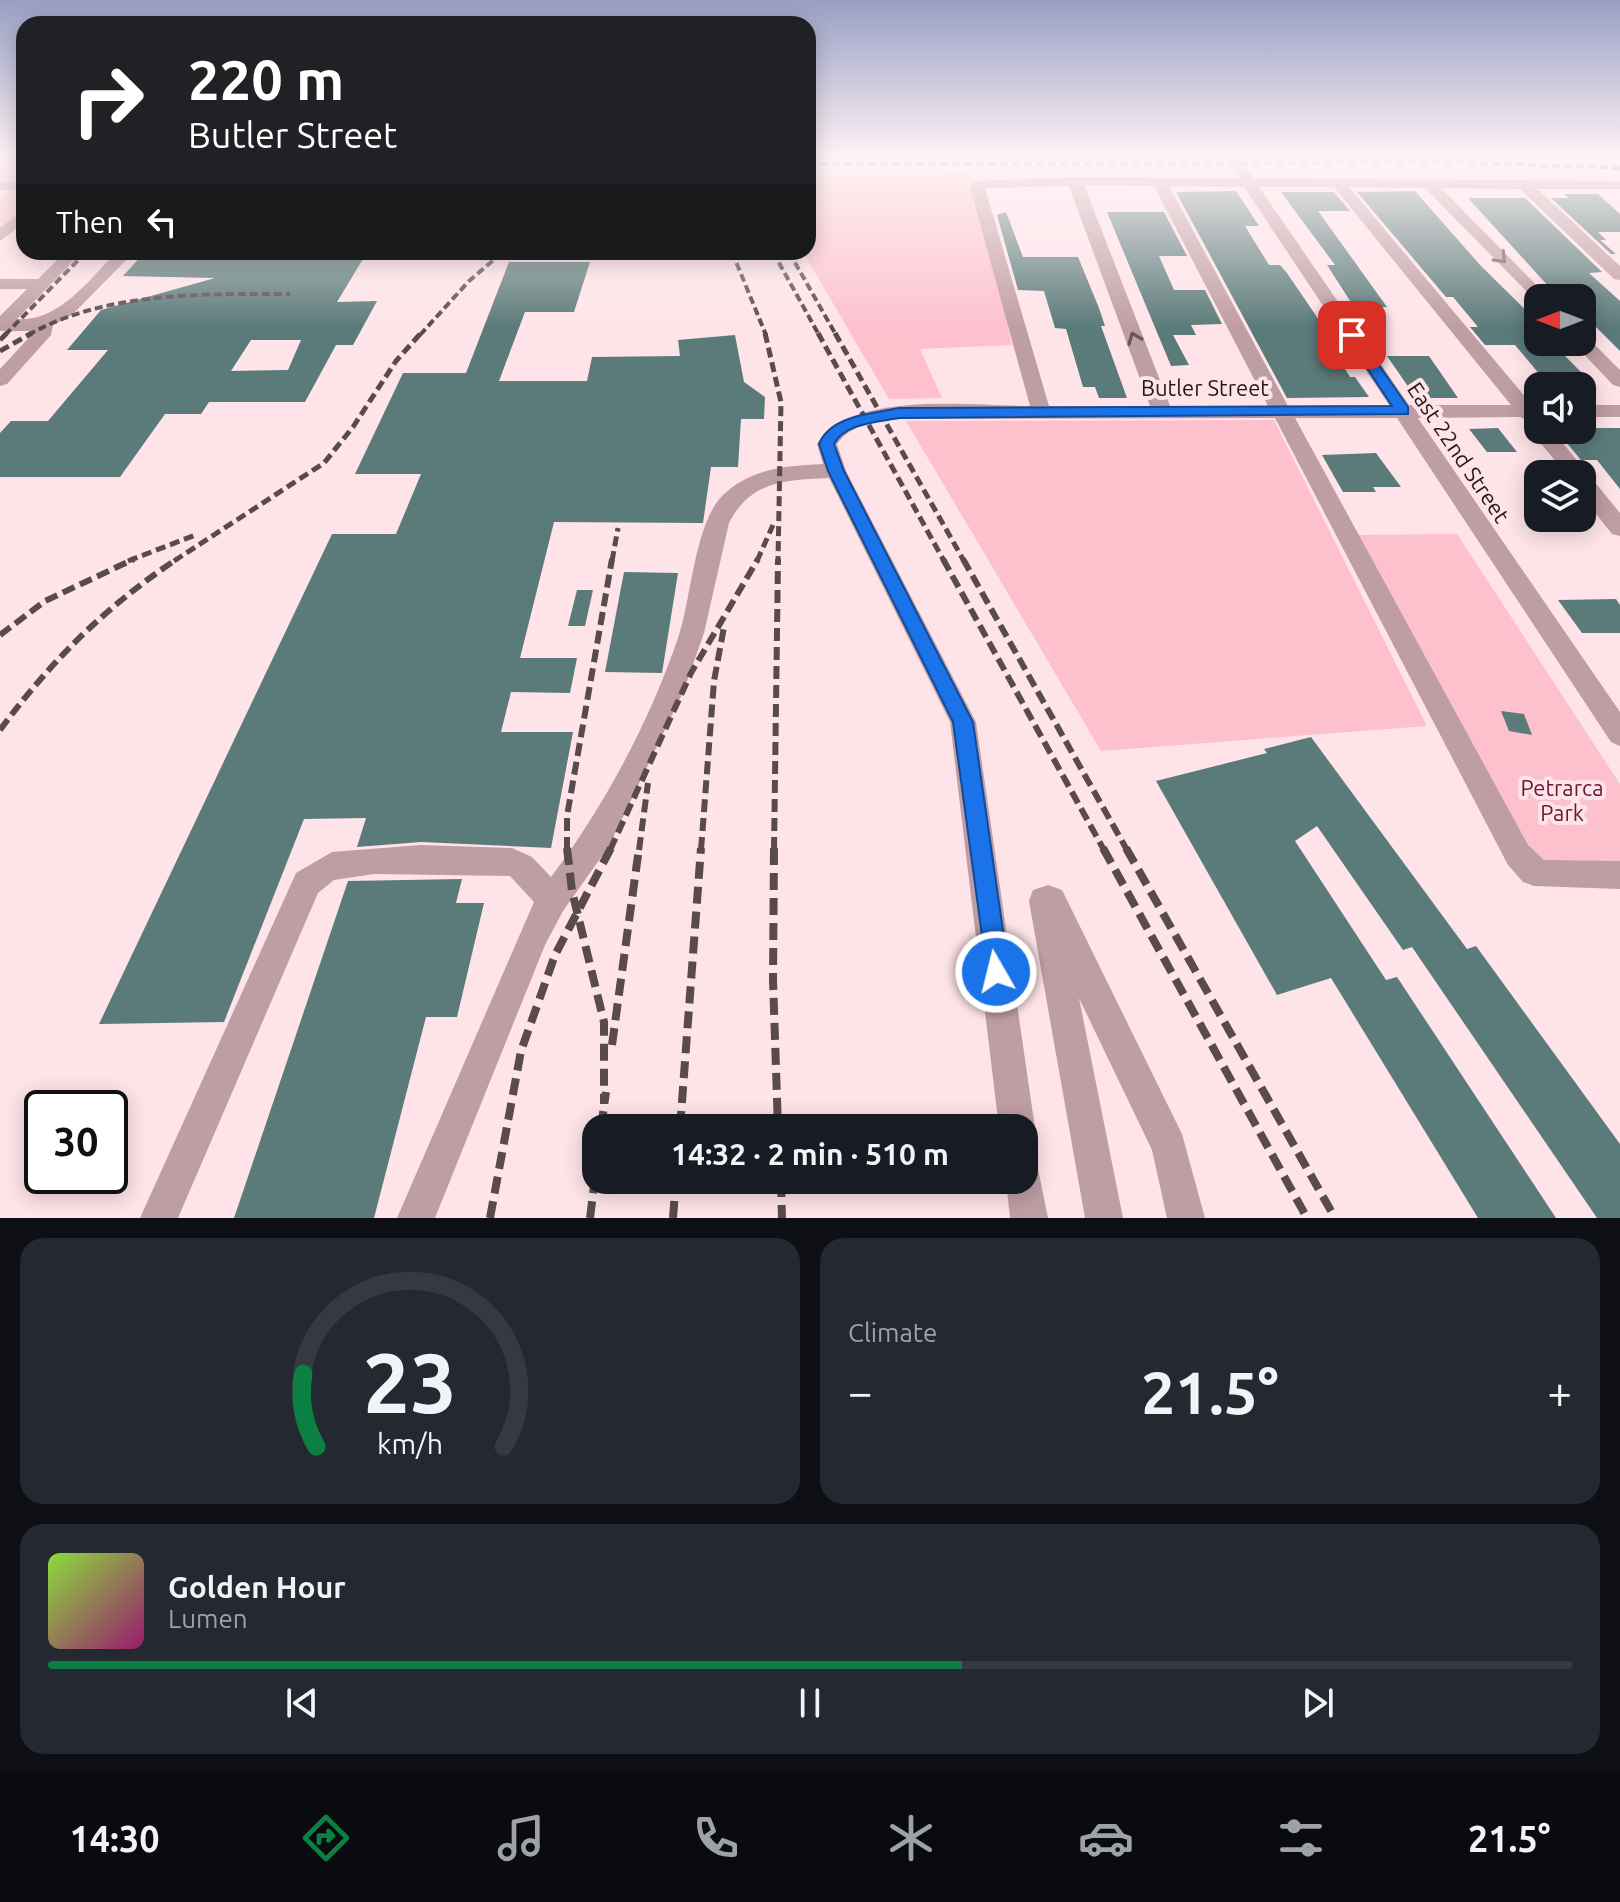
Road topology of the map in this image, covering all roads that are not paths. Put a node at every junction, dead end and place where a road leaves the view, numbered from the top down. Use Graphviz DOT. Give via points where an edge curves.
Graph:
graph roads {
  1 [pos="985,214"];
  2 [pos="1087,214"];
  3 [pos="1176,214"];
  4 [pos="1270,214"];
  5 [pos="1364,214"];
  6 [pos="1458,214"];
  7 [pos="1555,214"];
  8 [pos="66,260"];
  9 [pos="118,260"];
  10 [pos="1620,275"];
  11 [pos="0,284"];
  12 [pos="43,284"];
  13 [pos="1526,284"];
  14 [pos="2,325"];
  15 [pos="40,325"];
  16 [pos="1596,356"];
  17 [pos="0,380"];
  18 [pos="1620,381"];
  19 [pos="1524,405"];
  20 [pos="1162,411"];
  21 [pos="1282,411"];
  22 [pos="1403,411"];
  23 [pos="1596,411"];
  24 [pos="1620,411"];
  25 [pos="1041,412"];
  26 [pos="1524,418"];
  27 [pos="836,471"];
  28 [pos="1596,498"];
  29 [pos="1620,528"];
  30 [pos="1620,734"];
  31 [pos="1620,875"];
  32 [pos="552,900"];
  33 [pos="1015,1114"];
  34 [pos="1026,1194"];
  35 [pos="159,1218"];
  36 [pos="416,1218"];
  37 [pos="1029,1218"];
  38 [pos="1104,1218"];
  39 [pos="1186,1218"];
  1 -- 25 [label="street"];
  20 -- 2 [label="street, one-way"];
  3 -- 21 [label="street"];
  4 -- 22 [label="street, East 22nd Street"];
  5 -- 19 [label="street"];
  6 -- 13 [label="street, one-way"];
  7 -- 10 [label="street"];
  8 -- 12 [label="street"];
  9 -- 15 [label="street" via="66,311"];
  11 -- 12 [label="street"];
  12 -- 14 [label="street"];
  14 -- 15 [label="street"];
  15 -- 17 [label="street" via="45,331"];
  16 -- 18 [label="street"];
  20 -- 21 [label="street, Butler Street"];
  20 -- 25 [label="street, Butler Street"];
  21 -- 22 [label="street, Butler Street"];
  21 -- 31 [label="street" via="1518,855 1534,872"];
  22 -- 26 [label="street, Butler Street"];
  22 -- 30 [label="street, East 22nd Street"];
  23 -- 24 [label="street"];
  25 -- 27 [label="street, Butler Street" via="889,414 848,424 827,444"];
  27 -- 32 [label="street" via="778,473 729,502 718,523 692,633 671,690 599,836"];
  27 -- 33 [label="street" via="963,722"];
  28 -- 29 [label="street"];
  32 -- 35 [label="street" via="512,862 368,862 318,872 307,883"];
  32 -- 36 [label="street"];
  34 -- 37 [label="street"];
  38 -- 39 [label="street" via="1044,901 1048,900 1169,1147"];
}
